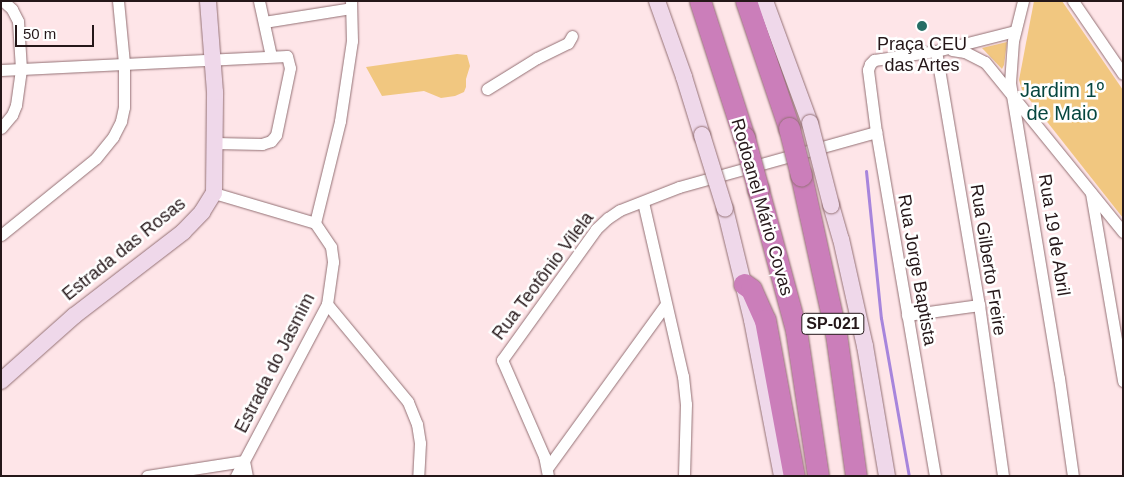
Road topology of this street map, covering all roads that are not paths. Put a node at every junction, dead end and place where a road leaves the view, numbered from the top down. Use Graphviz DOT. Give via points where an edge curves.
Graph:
graph roads {
  1 [pos="3,1"];
  2 [pos="118,1"];
  3 [pos="208,1"];
  4 [pos="259,1"];
  5 [pos="657,1"];
  6 [pos="700,1"];
  7 [pos="746,1"];
  8 [pos="765,1"];
  9 [pos="1023,1"];
  10 [pos="1073,1"];
  11 [pos="351,4"];
  12 [pos="264,22"];
  13 [pos="1015,31"];
  14 [pos="572,36"];
  15 [pos="940,50"];
  16 [pos="271,56"];
  17 [pos="212,60"];
  18 [pos="124,63"];
  19 [pos="21,69"];
  20 [pos="1,70"];
  21 [pos="1123,74"];
  22 [pos="487,89"];
  23 [pos="1013,98"];
  24 [pos="799,126"];
  25 [pos="1,128"];
  26 [pos="876,132"];
  27 [pos="216,143"];
  28 [pos="1091,192"];
  29 [pos="214,193"];
  30 [pos="643,202"];
  31 [pos="315,223"];
  32 [pos="1123,232"];
  33 [pos="1,235"];
  34 [pos="744,284"];
  35 [pos="327,304"];
  36 [pos="666,304"];
  37 [pos="979,305"];
  38 [pos="907,315"];
  39 [pos="1,380"];
  40 [pos="1123,381"];
  41 [pos="244,461"];
  42 [pos="548,471"];
  43 [pos="147,476"];
  44 [pos="236,476"];
  45 [pos="247,476"];
  46 [pos="418,476"];
  47 [pos="684,476"];
  48 [pos="782,476"];
  49 [pos="794,476"];
  50 [pos="818,476"];
  51 [pos="856,476"];
  52 [pos="887,476"];
  53 [pos="935,476"];
  54 [pos="1003,476"];
  55 [pos="1072,476"];
  1 -- 19 [label="street" via="18,20"];
  2 -- 18 [label="street"];
  3 -- 17 [label="main road"];
  4 -- 12 [label="street"];
  5 -- 34 [label="main road, bridge" via="684,76"];
  6 -- 50 [label="highway, Rodoanel Mário Covas / SP-021, bridge" via="744,137 796,330"];
  7 -- 24 [label="highway, SP-021"];
  8 -- 24 [label="main road"];
  9 -- 13 [label="street, Rua 19 de Abril"];
  10 -- 21 [label="street"];
  11 -- 12 [label="street"];
  11 -- 31 [label="street" via="352,41 340,121"];
  12 -- 16 [label="street"];
  13 -- 15 [label="street"];
  13 -- 23 [label="street, Rua 19 de Abril" via="1010,62"];
  14 -- 22 [label="street" via="568,43"];
  15 -- 23 [label="street" via="965,52 985,62"];
  15 -- 26 [label="street, Rua Jorge Baptista" via="874,60 870,64 868,70"];
  15 -- 37 [label="street, Rua Gilberto Freire"];
  16 -- 17 [label="street"];
  16 -- 27 [label="street" via="287,56 291,62 276,136 262,144"];
  17 -- 18 [label="street"];
  17 -- 27 [label="main road"];
  18 -- 19 [label="street"];
  18 -- 33 [label="street" via="124,107 113,137 96,158"];
  19 -- 20 [label="street"];
  19 -- 25 [label="street" via="16,104"];
  23 -- 28 [label="street"];
  23 -- 55 [label="street, Rua 19 de Abril" via="1058,369"];
  24 -- 51 [label="highway, SP-021, bridge" via="801,175 836,334"];
  24 -- 52 [label="main road, bridge" via="841,239 865,346"];
  26 -- 30 [label="street, Rua Teotônio Vilela" via="679,187"];
  26 -- 38 [label="street, Rua Jorge Baptista"];
  27 -- 29 [label="main road"];
  28 -- 32 [label="street"];
  28 -- 40 [label="street"];
  29 -- 31 [label="street"];
  29 -- 39 [label="main road, Estrada das Rosas" via="202,212 182,232 74,316"];
  30 -- 36 [label="street"];
  30 -- 42 [label="street, Rua Teotônio Vilela" via="620,210 596,229 502,360"];
  31 -- 35 [label="street, Estrada do Jasmim" via="331,247 333,277"];
  34 -- 48 [label="main road"];
  34 -- 49 [label="highway" via="751,289 765,320"];
  35 -- 41 [label="street, Estrada do Jasmim"];
  35 -- 46 [label="street" via="408,402 420,443"];
  36 -- 42 [label="street"];
  36 -- 47 [label="street" via="677,346 686,404"];
  37 -- 38 [label="street"];
  37 -- 54 [label="street, Rua Gilberto Freire"];
  38 -- 53 [label="street, Rua Jorge Baptista"];
  41 -- 43 [label="street"];
  41 -- 44 [label="street, Estrada do Jasmim"];
  41 -- 45 [label="street"];
}
